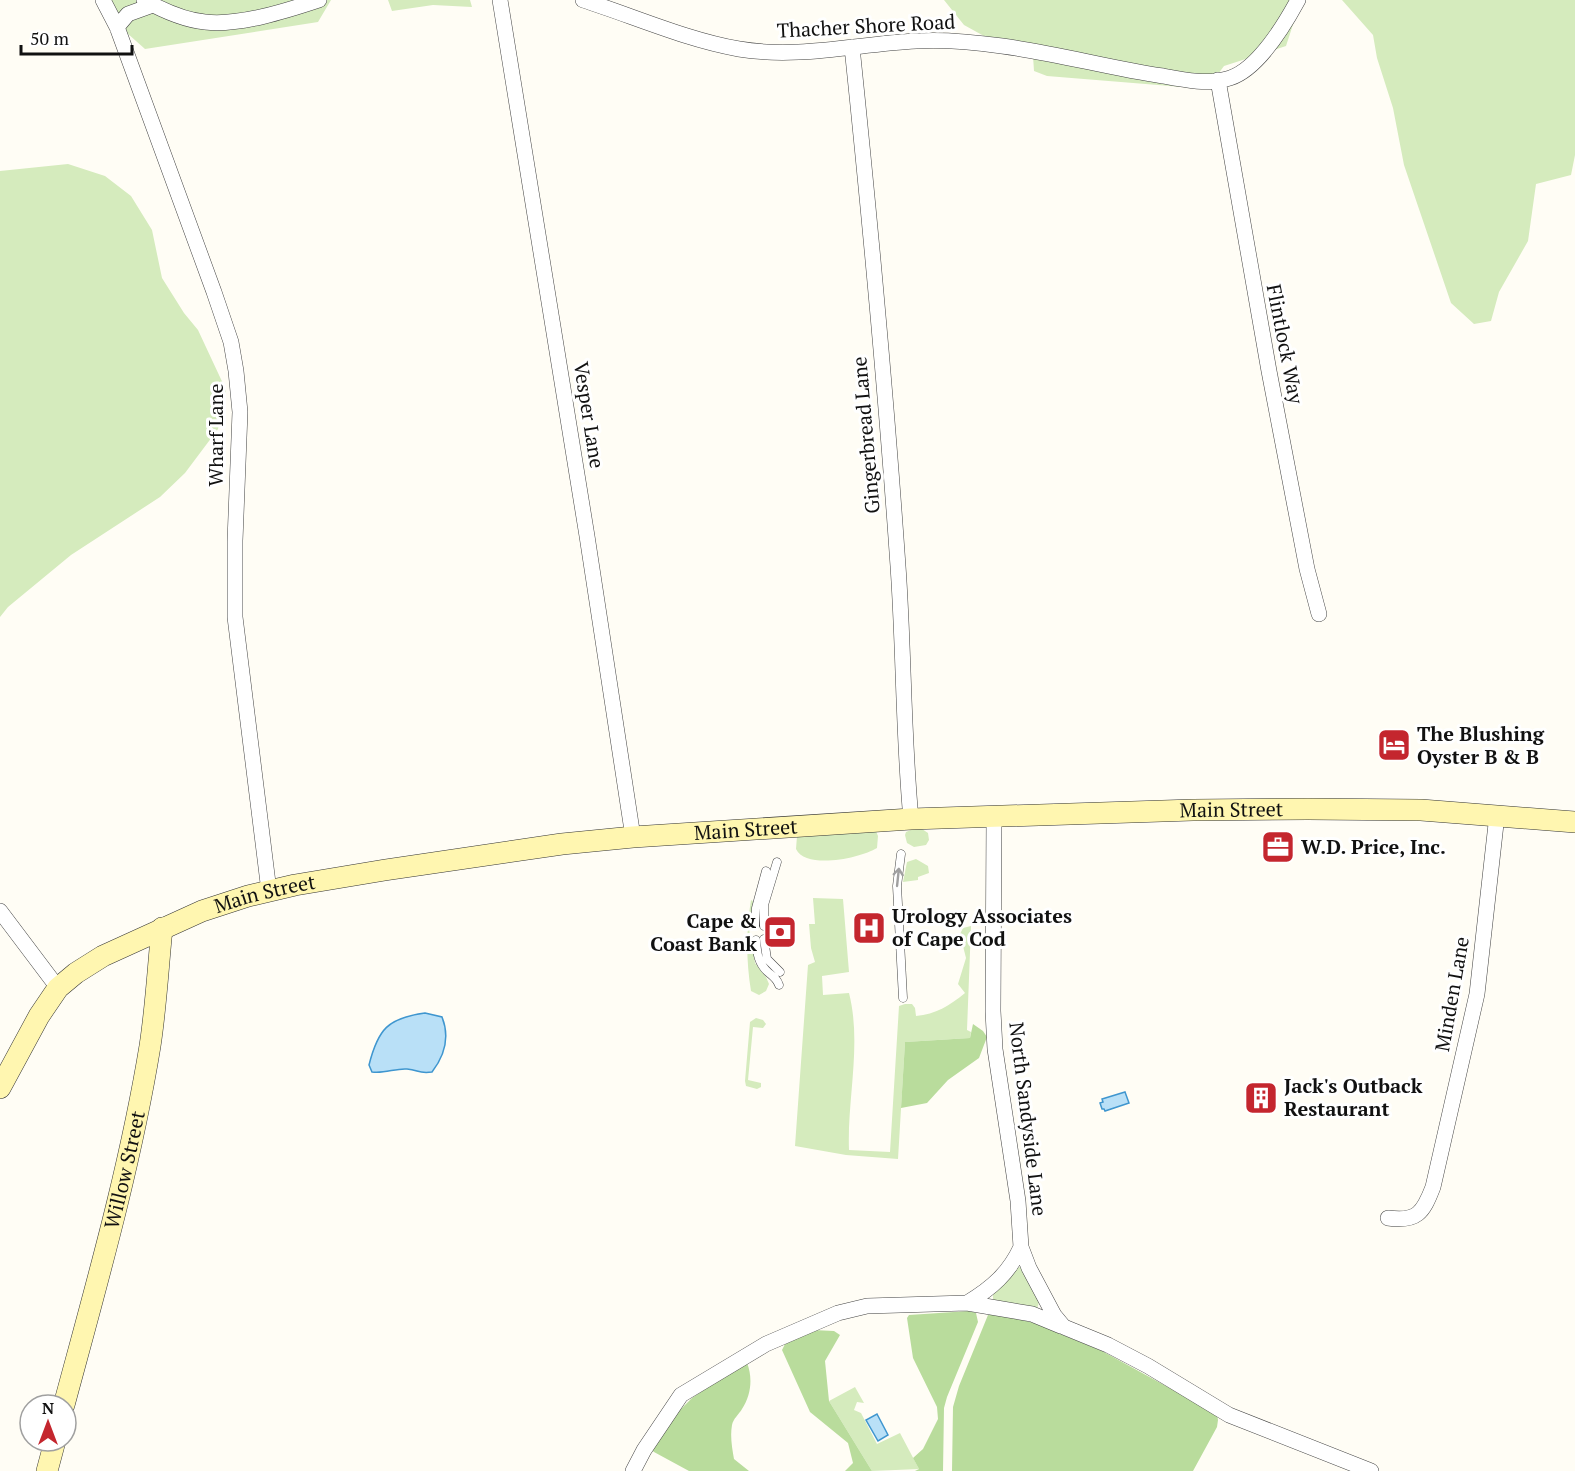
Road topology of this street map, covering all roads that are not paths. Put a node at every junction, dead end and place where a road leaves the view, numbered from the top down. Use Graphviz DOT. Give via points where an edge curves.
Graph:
graph roads {
  1 [pos="103,0"];
  2 [pos="319,0"];
  3 [pos="500,0"];
  4 [pos="583,0"];
  5 [pos="1298,0"];
  6 [pos="149,3"];
  7 [pos="117,27"];
  8 [pos="852,47"];
  9 [pos="1218,80"];
  10 [pos="1319,614"];
  11 [pos="1497,815"];
  12 [pos="994,817"];
  13 [pos="911,819"];
  14 [pos="1575,822"];
  15 [pos="633,837"];
  16 [pos="901,854"];
  17 [pos="777,862"];
  18 [pos="766,871"];
  19 [pos="269,891"];
  20 [pos="0,911"];
  21 [pos="162,928"];
  22 [pos="780,972"];
  23 [pos="779,985"];
  24 [pos="58,988"];
  25 [pos="903,998"];
  26 [pos="0,1088"];
  27 [pos="1388,1218"];
  28 [pos="1021,1247"];
  29 [pos="967,1303"];
  30 [pos="1064,1327"];
  31 [pos="67,1393"];
  32 [pos="52,1453"];
  33 [pos="47,1471"];
  34 [pos="633,1471"];
  35 [pos="1371,1471"];
  1 -- 7 [label="street, Wharf Lane"];
  2 -- 6 [label="street" via="267,15 216,22 190,19"];
  3 -- 15 [label="street, Vesper Lane"];
  4 -- 8 [label="street, Thacher Shore Road" via="737,48 784,53"];
  5 -- 9 [label="street, Thacher Shore Road" via="1258,58 1237,75"];
  6 -- 7 [label="street" via="128,14"];
  7 -- 19 [label="street, Wharf Lane" via="231,342 240,412 235,617"];
  8 -- 9 [label="street, Thacher Shore Road" via="916,41 975,43 1186,80"];
  8 -- 13 [label="street, Gingerbread Lane" via="891,474"];
  9 -- 10 [label="street, Flintlock Way" via="1269,371"];
  11 -- 12 [label="main road, Main Street" via="1274,809"];
  11 -- 14 [label="main road, Main Street"];
  11 -- 27 [label="street, Minden Lane" via="1477,994 1433,1187 1418,1215 1402,1220"];
  12 -- 13 [label="main road, Main Street"];
  12 -- 28 [label="street, North Sandyside Lane" via="994,1032"];
  13 -- 15 [label="main road, Main Street"];
  15 -- 19 [label="main road, Main Street" via="472,856"];
  25 -- 16 [label="lane, one-way" via="897,886"];
  17 -- 18 [label="lane" via="759,926 756,908"];
  19 -- 21 [label="main road, Main Street"];
  20 -- 24 [label="street"];
  21 -- 24 [label="main road, Main Street" via="87,965"];
  21 -- 31 [label="main road, Willow Street" via="141,1094"];
  22 -- 23 [label="lane" via="767,959 760,939 758,958"];
  24 -- 26 [label="main road, Main Street"];
  28 -- 29 [label="street" via="1004,1275"];
  28 -- 30 [label="street, North Sandyside Lane" via="1054,1316"];
  29 -- 30 [label="street" via="1032,1314"];
  29 -- 34 [label="street" via="852,1309 766,1344 681,1395"];
  30 -- 35 [label="street" via="1148,1366 1228,1415"];
  32 -- 33 [label="main road"];
}
